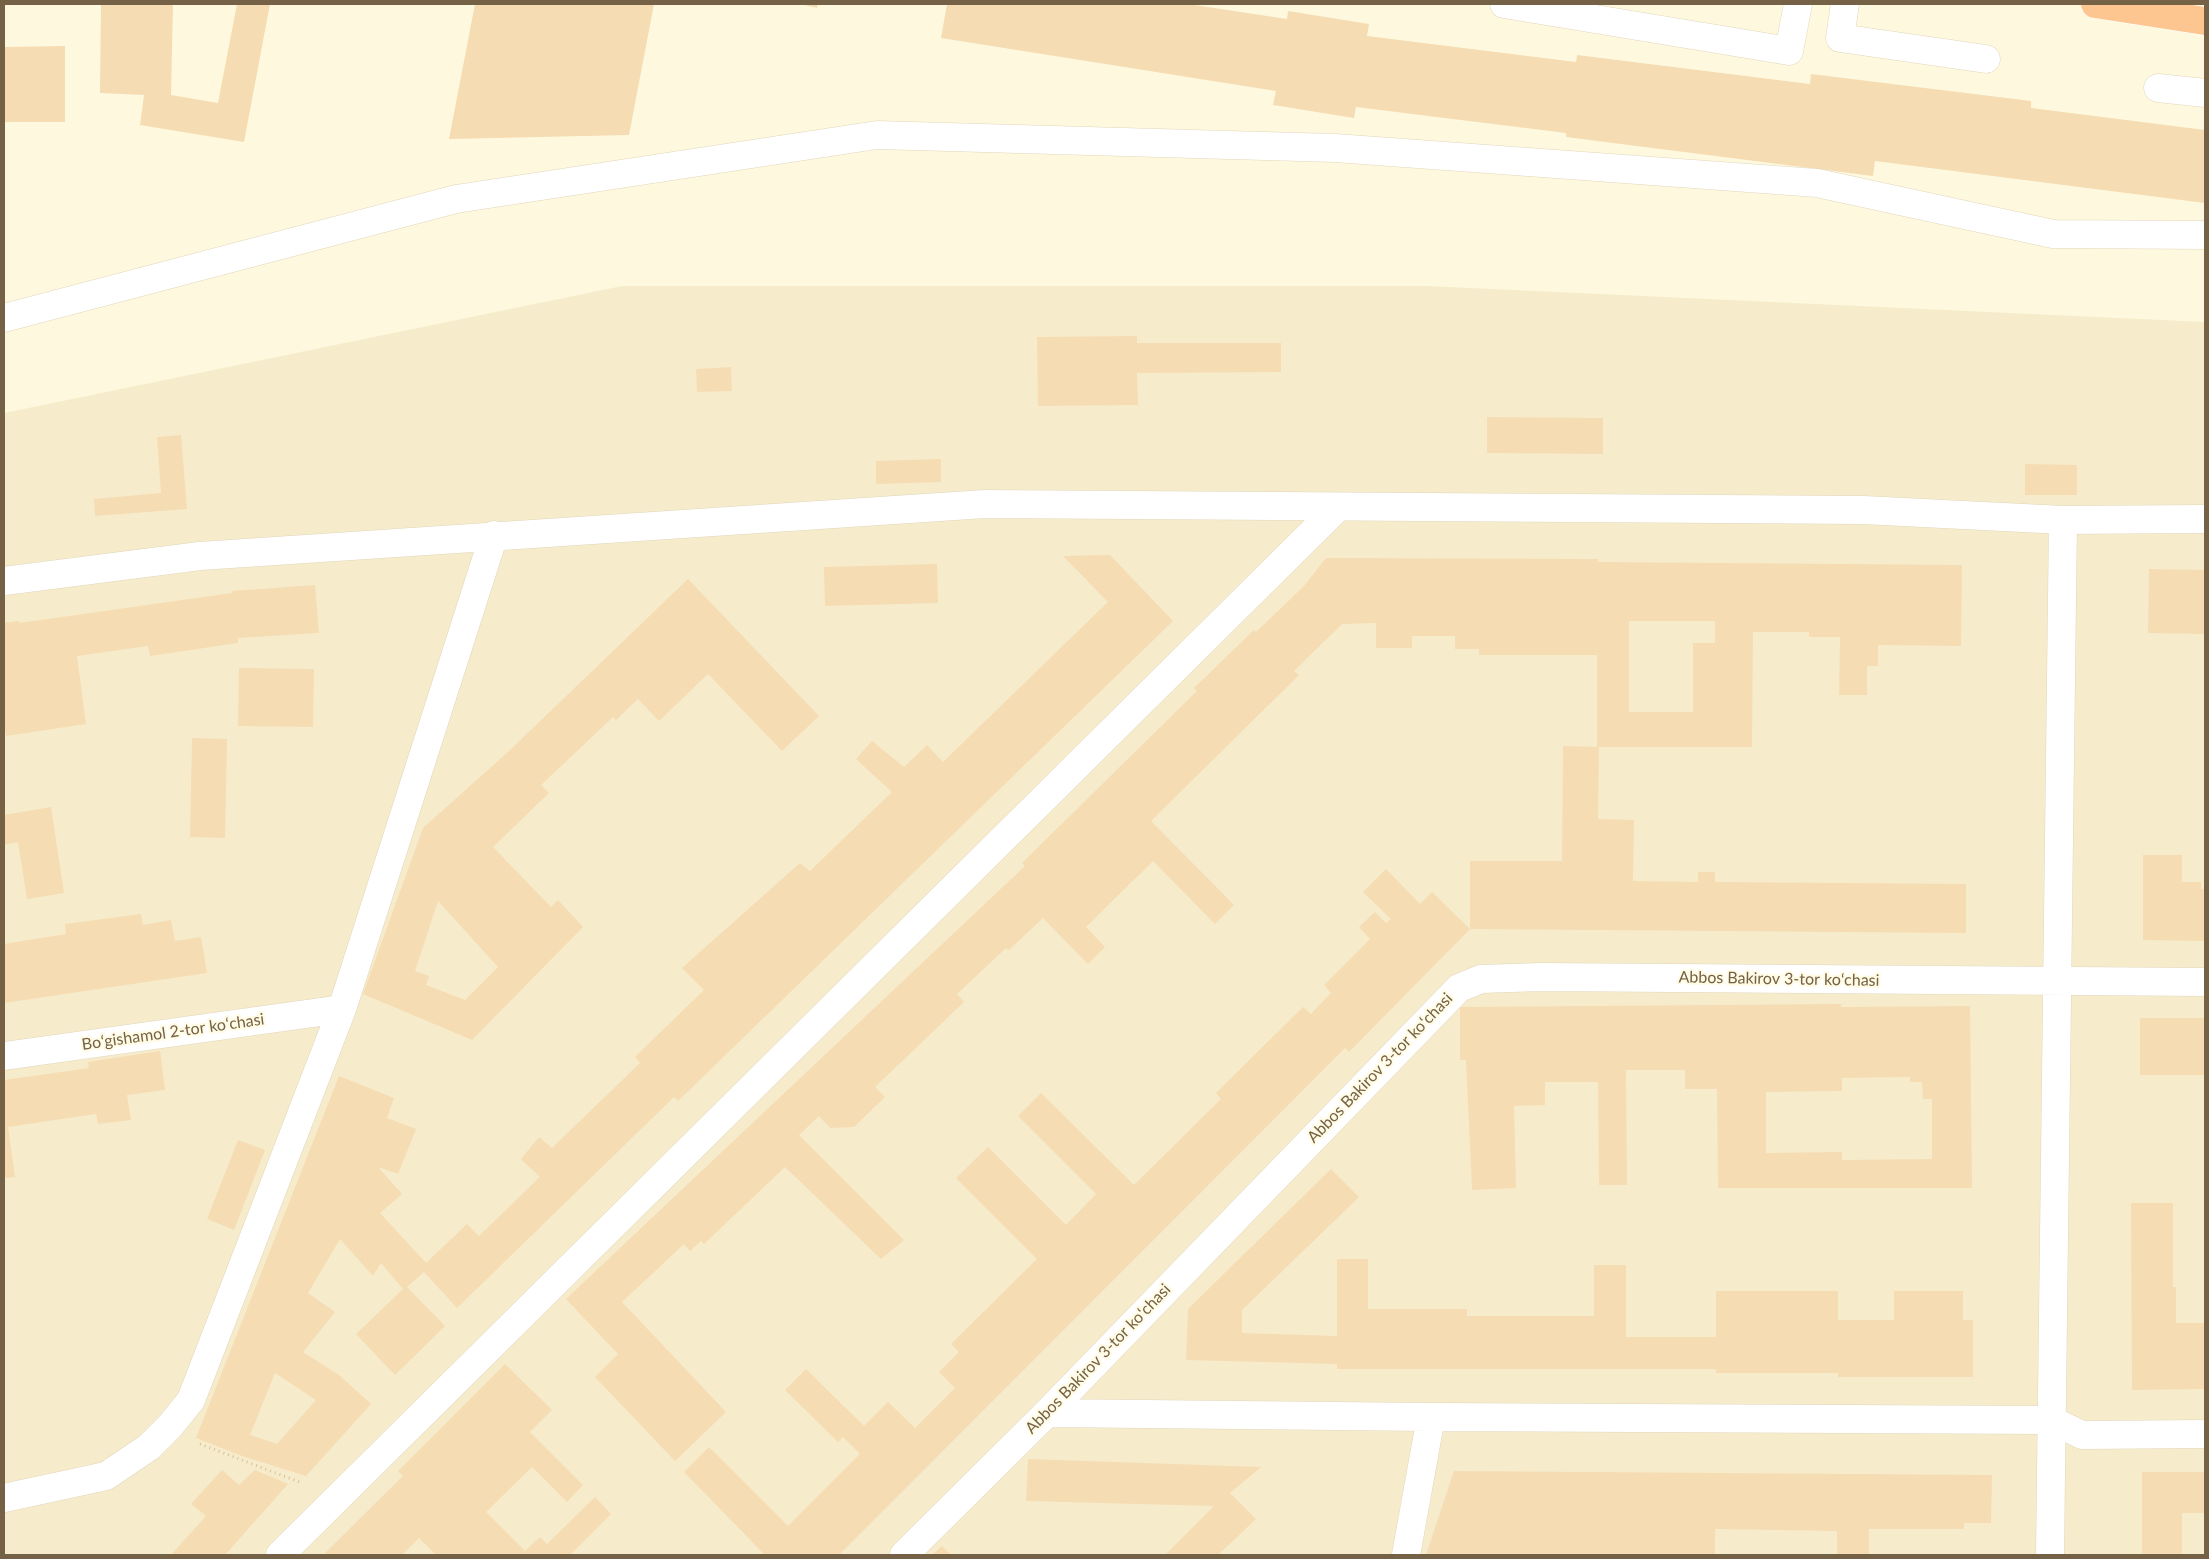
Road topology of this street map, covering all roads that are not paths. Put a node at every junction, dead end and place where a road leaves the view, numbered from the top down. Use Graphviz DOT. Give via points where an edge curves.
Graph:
graph roads {
  1 [pos="1504,4"];
  2 [pos="1798,4"];
  3 [pos="1845,4"];
  4 [pos="2095,4"];
  5 [pos="1613,13"];
  6 [pos="2205,21"];
  7 [pos="1986,59"];
  8 [pos="2158,88"];
  9 [pos="2205,93"];
  10 [pos="2205,234"];
  11 [pos="4,318"];
  12 [pos="1338,508"];
  13 [pos="2205,519"];
  14 [pos="2063,520"];
  15 [pos="494,535"];
  16 [pos="4,581"];
  17 [pos="2058,981"];
  18 [pos="2205,982"];
  19 [pos="342,1008"];
  20 [pos="4,1056"];
  21 [pos="1048,1413"];
  22 [pos="1431,1417"];
  23 [pos="2051,1420"];
  24 [pos="2205,1434"];
  25 [pos="4,1498"];
  26 [pos="280,1555"];
  27 [pos="904,1555"];
  28 [pos="1406,1555"];
  29 [pos="2050,1555"];
  1 -- 5 [label="street"];
  2 -- 5 [label="street" via="1789,51"];
  3 -- 7 [label="street" via="1840,38"];
  4 -- 6 [label="highway"];
  8 -- 9 [label="street"];
  10 -- 11 [label="street" via="2054,234 1807,182 1335,148 877,135 456,199"];
  12 -- 14 [label="street" via="1863,510"];
  12 -- 15 [label="street" via="985,504"];
  12 -- 26 [label="street"];
  13 -- 14 [label="street"];
  14 -- 17 [label="street"];
  15 -- 16 [label="street" via="200,556"];
  15 -- 19 [label="street"];
  17 -- 18 [label="street, Abbos Bakirov 3-tor koʻchasi"];
  17 -- 21 [label="street, Abbos Bakirov 3-tor koʻchasi" via="1541,977 1481,979 1459,988"];
  17 -- 23 [label="street"];
  19 -- 20 [label="street, Boʻgishamol 2-tor koʻchasi"];
  19 -- 25 [label="street" via="191,1400 149,1446 106,1476"];
  21 -- 22 [label="street"];
  21 -- 27 [label="street, Abbos Bakirov 3-tor koʻchasi"];
  22 -- 23 [label="street"];
  22 -- 28 [label="street"];
  23 -- 24 [label="street" via="2082,1435"];
  23 -- 29 [label="street"];
}
